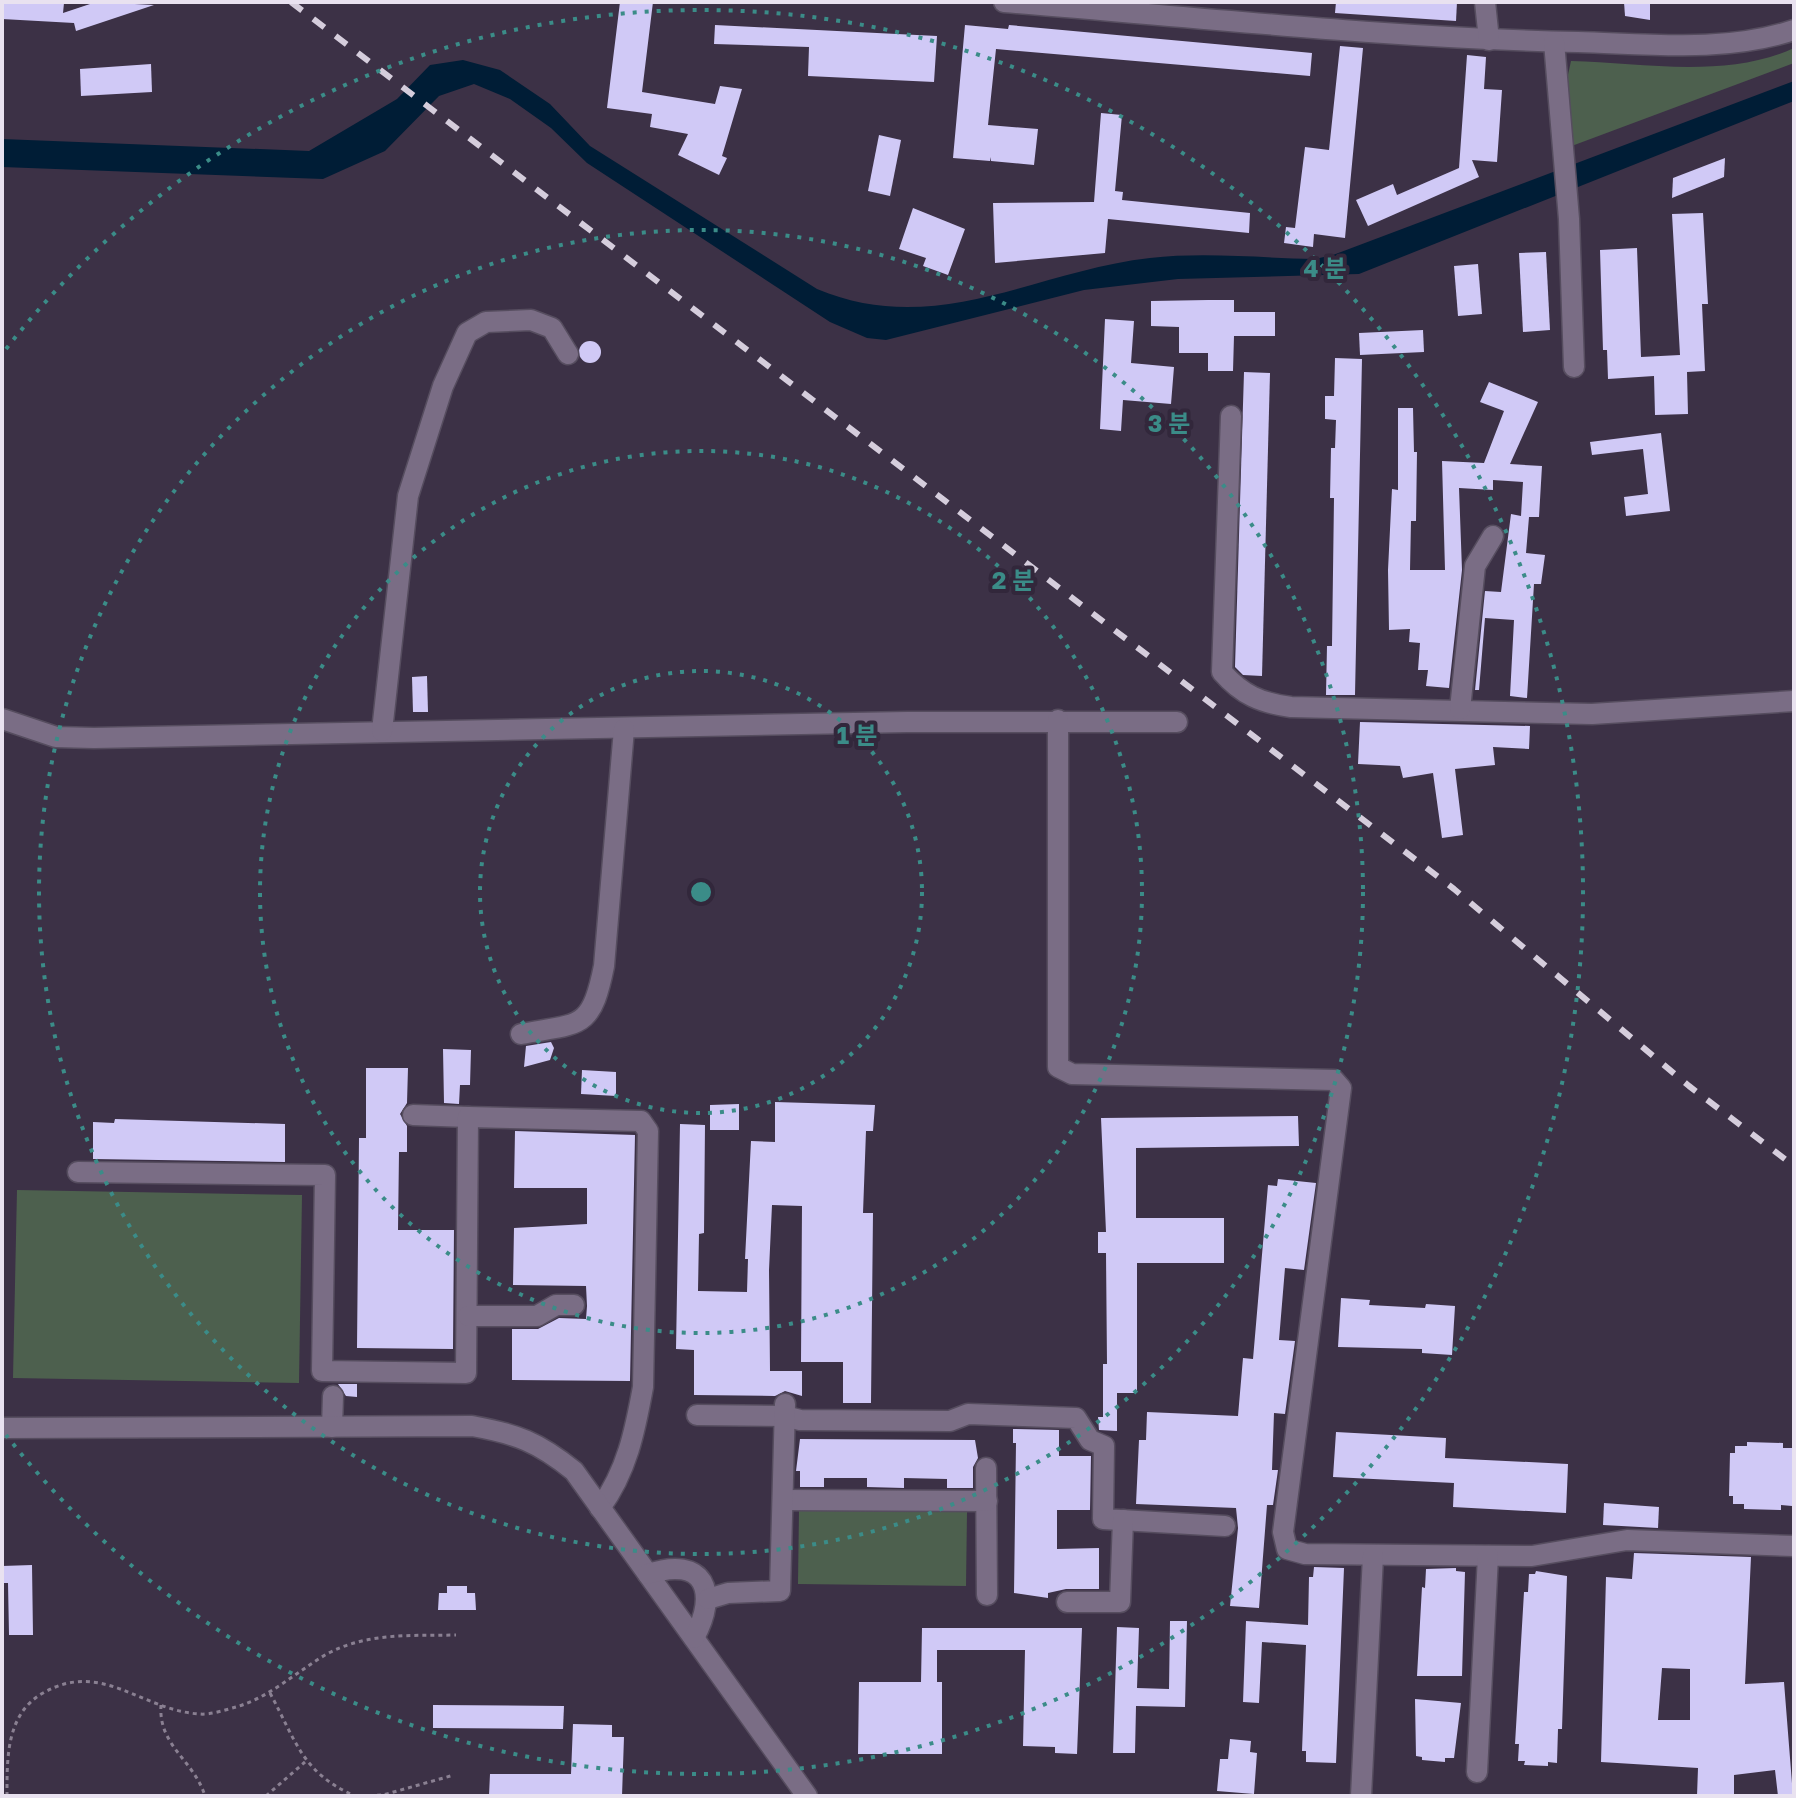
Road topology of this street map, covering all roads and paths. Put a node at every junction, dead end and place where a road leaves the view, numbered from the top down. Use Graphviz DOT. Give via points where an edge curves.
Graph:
graph roads {
  1 [pos="1004,2"];
  2 [pos="1485,2"];
  3 [pos="1794,30"];
  4 [pos="1489,40"];
  5 [pos="1554,42"];
  6 [pos="568,354"];
  7 [pos="1574,367"];
  8 [pos="1231,416"];
  9 [pos="1493,536"];
  10 [pos="1794,701"];
  11 [pos="1460,709"];
  12 [pos="2,719"];
  13 [pos="1058,720"];
  14 [pos="1177,722"];
  15 [pos="624,729"];
  16 [pos="382,731"];
  17 [pos="521,1034"];
  18 [pos="413,1115"];
  19 [pos="468,1117"];
  20 [pos="78,1172"];
  21 [pos="574,1305"];
  22 [pos="468,1316"];
  23 [pos="333,1382"];
  24 [pos="785,1410"];
  25 [pos="697,1415"];
  26 [pos="332,1427"];
  27 [pos="2,1428"];
  28 [pos="986,1468"];
  29 [pos="783,1500"];
  30 [pos="987,1501"];
  31 [pos="600,1508"];
  32 [pos="1123,1520"];
  33 [pos="1225,1526"];
  34 [pos="1794,1546"];
  35 [pos="1373,1556"];
  36 [pos="1488,1556"];
  37 [pos="648,1574"];
  38 [pos="987,1595"];
  39 [pos="708,1599"];
  40 [pos="1067,1602"];
  41 [pos="456,1635"];
  42 [pos="694,1638"];
  43 [pos="270,1693"];
  44 [pos="161,1705"];
  45 [pos="305,1762"];
  46 [pos="1477,1772"];
  47 [pos="454,1775"];
  48 [pos="7,1796"];
  49 [pos="205,1796"];
  50 [pos="266,1796"];
  51 [pos="358,1796"];
  52 [pos="807,1796"];
  53 [pos="1361,1796"];
  1 -- 4 [label="street"];
  2 -- 4 [label="street"];
  3 -- 5 [label="street" via="1763,40 1693,45"];
  4 -- 5 [label="street"];
  5 -- 7 [label="street"];
  6 -- 16 [label="street" via="552,328 531,320 486,322 467,333 443,386 408,496"];
  8 -- 11 [label="street" via="1222,672 1239,691 1269,704"];
  9 -- 11 [label="street" via="1475,566"];
  10 -- 11 [label="street" via="1592,714"];
  12 -- 16 [label="street" via="56,737"];
  13 -- 14 [label="street"];
  13 -- 15 [label="street"];
  13 -- 35 [label="street" via="1058,1067 1072,1074 1334,1080 1341,1088 1283,1532 1287,1549 1305,1554"];
  15 -- 16 [label="street"];
  15 -- 17 [label="street" via="597,999 589,1015 575,1024"];
  18 -- 19 [label="street"];
  19 -- 22 [label="street"];
  19 -- 31 [label="street" via="641,1121 648,1131 643,1387 620,1480"];
  20 -- 23 [label="street" via="325,1175 322,1371"];
  21 -- 22 [label="street" via="556,1305 537,1316"];
  22 -- 23 [label="street" via="466,1373"];
  23 -- 26 [label="street"];
  24 -- 25 [label="street"];
  24 -- 29 [label="street"];
  24 -- 32 [label="street" via="800,1420 950,1421 968,1414 1076,1418 1090,1440 1104,1446 1103,1519"];
  26 -- 27 [label="street"];
  26 -- 31 [label="street" via="472,1426 520,1435 574,1471"];
  28 -- 30 [label="street"];
  29 -- 30 [label="street"];
  29 -- 39 [label="street" via="780,1591"];
  30 -- 38 [label="street"];
  31 -- 37 [label="street"];
  32 -- 33 [label="street"];
  32 -- 40 [label="street" via="1120,1602"];
  34 -- 36 [label="street" via="1627,1540 1532,1556"];
  35 -- 36 [label="street"];
  35 -- 53 [label="street"];
  36 -- 46 [label="street"];
  37 -- 39 [label="street" via="686,1568 699,1576"];
  37 -- 42 [label="street"];
  39 -- 42 [label="street" via="706,1617"];
  41 -- 43 [label="path" via="356,1641 325,1655"];
  42 -- 52 [label="street"];
  43 -- 44 [label="path" via="202,1715"];
  43 -- 45 [label="path"];
  44 -- 48 [label="path" via="86,1679 60,1683 30,1701 13,1728"];
  44 -- 49 [label="path" via="163,1734 194,1769"];
  45 -- 50 [label="path"];
  45 -- 51 [label="path" via="331,1786"];
  47 -- 51 [label="path" via="383,1795"];
}
